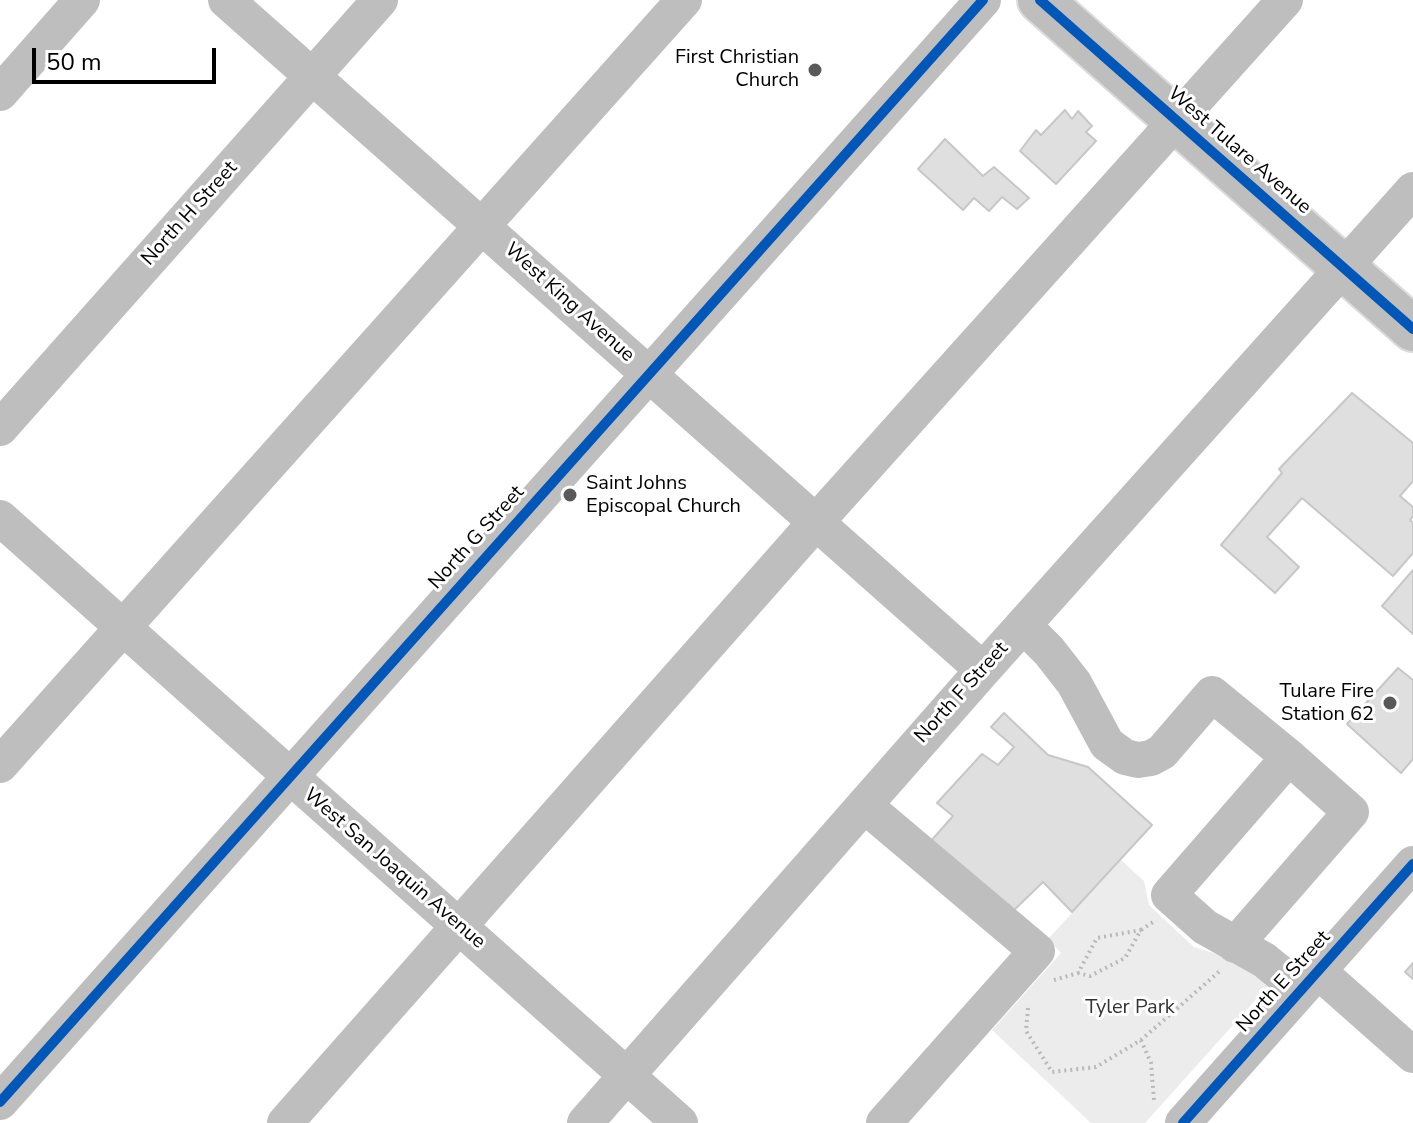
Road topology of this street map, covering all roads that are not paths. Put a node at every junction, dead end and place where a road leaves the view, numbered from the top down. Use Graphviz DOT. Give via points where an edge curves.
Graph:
graph roads {
  1 [pos="82,0"];
  2 [pos="226,0"];
  3 [pos="380,0"];
  4 [pos="684,0"];
  5 [pos="983,0"];
  6 [pos="1040,0"];
  7 [pos="1285,0"];
  8 [pos="313,76"];
  9 [pos="0,93"];
  10 [pos="1178,121"];
  11 [pos="1413,190"];
  12 [pos="483,227"];
  13 [pos="1345,269"];
  14 [pos="1413,329"];
  15 [pos="648,374"];
  16 [pos="0,428"];
  17 [pos="0,518"];
  18 [pos="816,522"];
  19 [pos="1023,625"];
  20 [pos="122,626"];
  21 [pos="983,670"];
  22 [pos="1289,757"];
  23 [pos="0,765"];
  24 [pos="290,777"];
  25 [pos="864,805"];
  26 [pos="1413,864"];
  27 [pos="460,926"];
  28 [pos="1228,957"];
  29 [pos="1309,981"];
  30 [pos="1413,1055"];
  31 [pos="626,1076"];
  32 [pos="0,1102"];
  33 [pos="285,1123"];
  34 [pos="585,1123"];
  35 [pos="680,1123"];
  36 [pos="884,1123"];
  37 [pos="1183,1123"];
  1 -- 9 [label="street"];
  2 -- 8 [label="street, West King Avenue"];
  3 -- 8 [label="street, North H Street"];
  4 -- 12 [label="street"];
  5 -- 15 [label="street, North G Street"];
  6 -- 10 [label="main road, West Tulare Avenue"];
  7 -- 10 [label="street"];
  8 -- 12 [label="street, West King Avenue"];
  8 -- 16 [label="street, North H Street"];
  10 -- 13 [label="main road, West Tulare Avenue"];
  10 -- 18 [label="street"];
  11 -- 13 [label="street, North F Street"];
  12 -- 15 [label="street, West King Avenue"];
  12 -- 20 [label="street"];
  13 -- 14 [label="main road, West Tulare Avenue"];
  13 -- 19 [label="street, North F Street"];
  15 -- 18 [label="street, West King Avenue"];
  15 -- 24 [label="street, North G Street"];
  17 -- 20 [label="street, West San Joaquin Avenue"];
  18 -- 21 [label="street, West King Avenue"];
  18 -- 27 [label="street"];
  19 -- 21 [label="street, North F Street"];
  19 -- 22 [label="street" via="1074,683 1107,744 1125,757 1138,760 1162,752 1212,694"];
  20 -- 23 [label="street"];
  20 -- 24 [label="street, West San Joaquin Avenue"];
  21 -- 25 [label="street, North F Street"];
  22 -- 28 [label="street" via="1169,895 1205,927"];
  22 -- 28 [label="street" via="1351,812"];
  24 -- 27 [label="street, West San Joaquin Avenue"];
  24 -- 32 [label="street, North G Street"];
  25 -- 31 [label="street, North F Street"];
  25 -- 36 [label="street" via="1037,951"];
  26 -- 29 [label="street, North E Street"];
  27 -- 31 [label="street, West San Joaquin Avenue"];
  27 -- 33 [label="street"];
  28 -- 29 [label="street" via="1264,960"];
  29 -- 30 [label="street"];
  29 -- 37 [label="street, North E Street"];
  31 -- 34 [label="street, North F Street"];
  31 -- 35 [label="street, West San Joaquin Avenue"];
}
